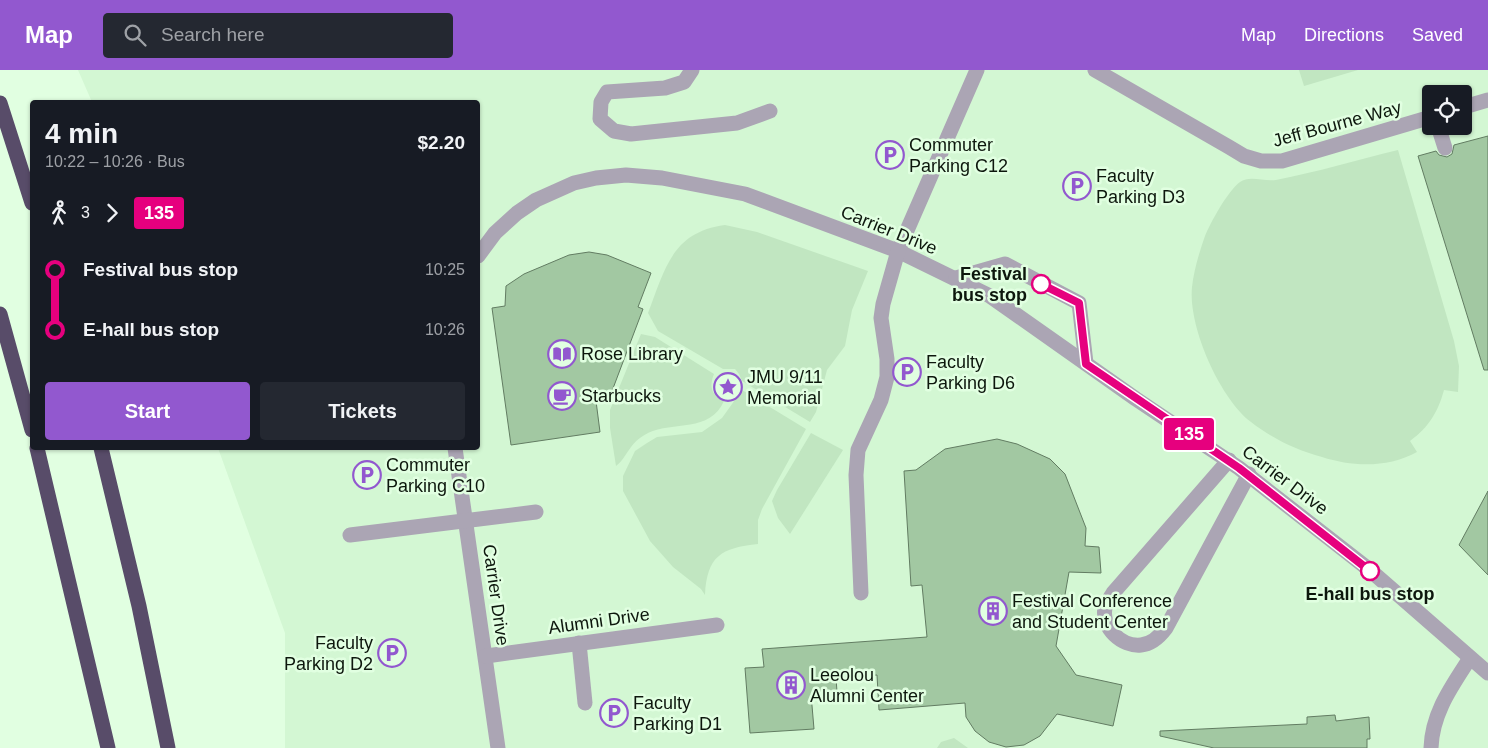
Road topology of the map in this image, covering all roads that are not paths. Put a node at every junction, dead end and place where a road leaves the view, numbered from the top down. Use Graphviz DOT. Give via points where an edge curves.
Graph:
graph roads {
  1 [pos="692,70"];
  2 [pos="977,70"];
  3 [pos="1095,70"];
  4 [pos="1488,100"];
  5 [pos="0,103"];
  6 [pos="1472,105"];
  7 [pos="770,111"];
  8 [pos="1422,120"];
  9 [pos="1441,135"];
  10 [pos="1445,148"];
  11 [pos="30,197"];
  12 [pos="898,251"];
  13 [pos="480,253"];
  14 [pos="956,278"];
  15 [pos="0,314"];
  16 [pos="1086,364"];
  17 [pos="30,423"];
  18 [pos="37,450"];
  19 [pos="101,450"];
  20 [pos="455,450"];
  21 [pos="1229,460"];
  22 [pos="1249,474"];
  23 [pos="536,512"];
  24 [pos="466,520"];
  25 [pos="350,535"];
  26 [pos="861,592"];
  27 [pos="717,624"];
  28 [pos="579,643"];
  29 [pos="486,656"];
  30 [pos="1470,658"];
  31 [pos="1488,673"];
  32 [pos="585,703"];
  33 [pos="108,748"];
  34 [pos="168,748"];
  35 [pos="498,748"];
  36 [pos="1431,748"];
  1 -- 7 [label="street" via="684,82 665,88 607,92 601,102 600,120 614,131 631,134 737,123"];
  2 -- 12 [label="street"];
  3 -- 8 [label="street, Jeff Bourne Way" via="1244,156 1270,162"];
  4 -- 6 [label="street"];
  5 -- 11 [label="highway"];
  9 -- 10 [label="street"];
  12 -- 13 [label="street, Carrier Drive" via="745,194 662,178 626,175 574,183 536,200 496,232"];
  12 -- 14 [label="street, Carrier Drive"];
  12 -- 26 [label="street" via="882,311 887,377 881,400 858,450 856,476"];
  14 -- 16 [label="street, Carrier Drive" via="990,296"];
  14 -- 16 [label="street" via="1005,264 1079,303"];
  15 -- 17 [label="highway"];
  16 -- 21 [label="street, Carrier Drive"];
  18 -- 33 [label="highway"];
  19 -- 34 [label="highway" via="139,606"];
  20 -- 24 [label="street, Carrier Drive"];
  21 -- 22 [label="street, Carrier Drive"];
  21 -- 22 [label="street" via="1112,593 1105,608 1107,624 1115,637 1142,645 1158,638"];
  22 -- 30 [label="street, Carrier Drive" via="1370,571"];
  23 -- 24 [label="street"];
  24 -- 25 [label="street"];
  24 -- 29 [label="street, Carrier Drive"];
  27 -- 28 [label="street, Alumni Drive"];
  28 -- 29 [label="street, Alumni Drive"];
  28 -- 32 [label="street"];
  29 -- 35 [label="street, Carrier Drive"];
  30 -- 31 [label="street, Carrier Drive"];
  30 -- 36 [label="street" via="1436,717"];
}
